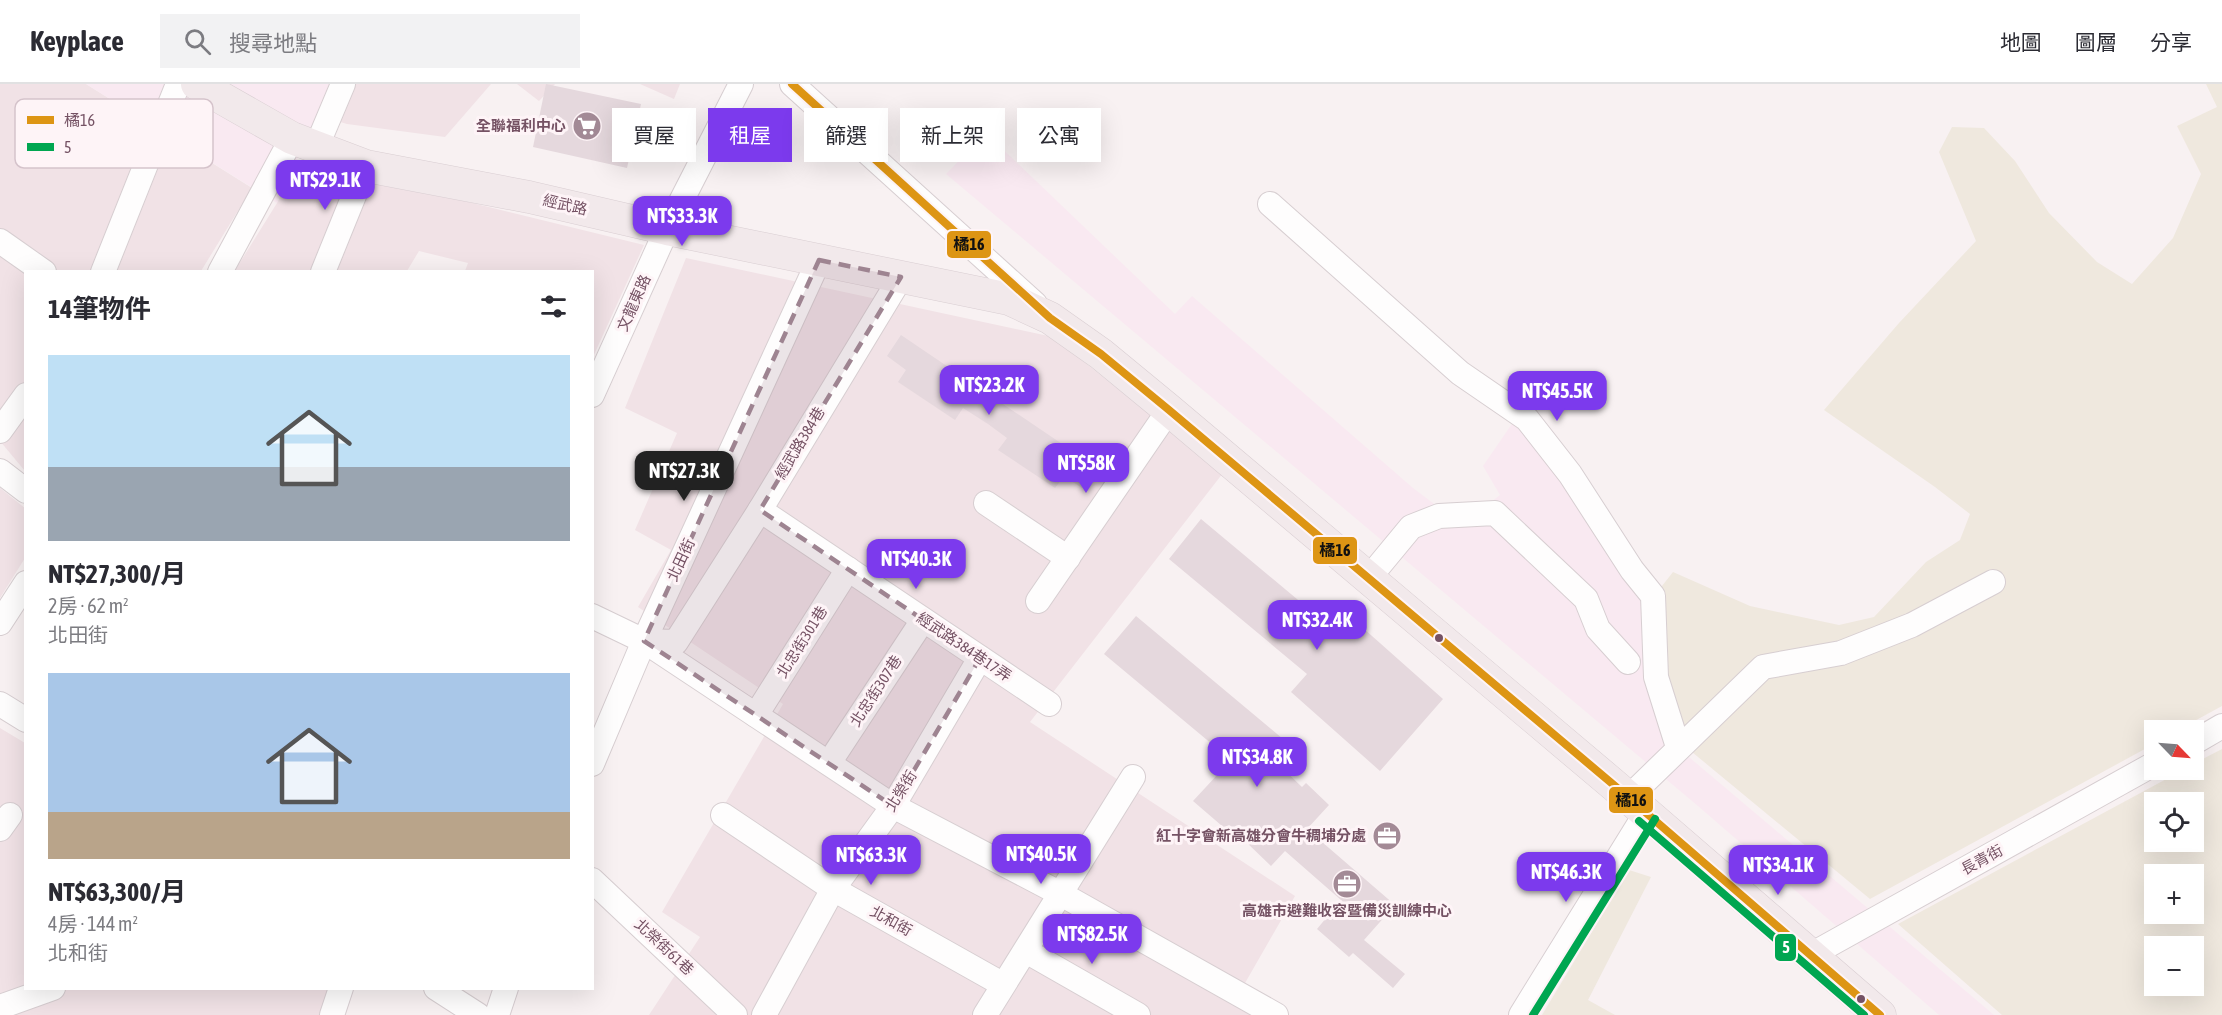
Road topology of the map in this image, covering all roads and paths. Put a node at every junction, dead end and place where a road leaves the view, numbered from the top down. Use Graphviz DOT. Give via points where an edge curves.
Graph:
graph roads {
  1 [pos="178,84"];
  2 [pos="197,84"];
  3 [pos="343,84"];
  4 [pos="741,84"];
  5 [pos="792,84"];
  6 [pos="172,99"];
  7 [pos="304,143"];
  8 [pos="366,166"];
  9 [pos="144,168"];
  10 [pos="1270,204"];
  11 [pos="667,229"];
  12 [pos="0,241"];
  13 [pos="819,260"];
  14 [pos="41,270"];
  15 [pos="104,270"];
  16 [pos="221,270"];
  17 [pos="324,270"];
  18 [pos="901,277"];
  19 [pos="1050,318"];
  20 [pos="594,391"];
  21 [pos="24,398"];
  22 [pos="1169,410"];
  23 [pos="0,431"];
  24 [pos="0,471"];
  25 [pos="24,489"];
  26 [pos="986,503"];
  27 [pos="760,510"];
  28 [pos="1068,558"];
  29 [pos="848,569"];
  30 [pos="1368,579"];
  31 [pos="1993,582"];
  32 [pos="24,586"];
  33 [pos="1038,601"];
  34 [pos="594,616"];
  35 [pos="923,620"];
  36 [pos="0,622"];
  37 [pos="644,640"];
  38 [pos="980,658"];
  39 [pos="1628,662"];
  40 [pos="0,704"];
  41 [pos="1049,704"];
  42 [pos="756,715"];
  43 [pos="24,719"];
  44 [pos="2222,726"];
  45 [pos="2204,737"];
  46 [pos="1678,747"];
  47 [pos="594,759"];
  48 [pos="829,763"];
  49 [pos="2144,770"];
  50 [pos="1133,777"];
  51 [pos="1637,805"];
  52 [pos="893,806"];
  53 [pos="723,815"];
  54 [pos="594,882"];
  55 [pos="833,889"];
  56 [pos="1061,894"];
  57 [pos="1026,951"];
  58 [pos="1809,956"];
  59 [pos="1002,984"];
  60 [pos="47,990"];
  61 [pos="340,990"];
  62 [pos="439,990"];
  63 [pos="505,990"];
  64 [pos="0,1007"];
  65 [pos="1268,1013"];
  66 [pos="332,1015"];
  67 [pos="478,1015"];
  68 [pos="496,1015"];
  69 [pos="735,1015"];
  70 [pos="764,1015"];
  71 [pos="985,1015"];
  72 [pos="1138,1015"];
  73 [pos="1521,1015"];
  74 [pos="1880,1015"];
  1 -- 6 [label="street"];
  2 -- 7 [label="main road, 經武路"];
  3 -- 7 [label="street"];
  4 -- 11 [label="street, 文龍東路"];
  5 -- 19 [label="street"];
  7 -- 8 [label="main road, 經武路"];
  7 -- 16 [label="street"];
  8 -- 11 [label="main road, 經武路" via="529,197"];
  8 -- 17 [label="street"];
  9 -- 15 [label="street"];
  10 -- 46 [label="street" via="1460,373 1527,419 1569,474 1653,596 1656,677"];
  11 -- 13 [label="main road, 經武路"];
  11 -- 20 [label="street, 文龍東路"];
  12 -- 14 [label="street"];
  13 -- 18 [label="main road, 經武路"];
  13 -- 37 [label="street, 北田街"];
  18 -- 19 [label="main road, 經武路" via="1009,299"];
  18 -- 27 [label="street, 經武路384巷"];
  19 -- 22 [label="main road, 經武路"];
  21 -- 23 [label="street"];
  22 -- 28 [label="street"];
  22 -- 30 [label="main road, 經武路"];
  24 -- 25 [label="street"];
  26 -- 28 [label="street"];
  27 -- 29 [label="street, 經武路384巷17弄"];
  27 -- 37 [label="street, 經武路384巷" via="676,642"];
  28 -- 33 [label="street"];
  29 -- 35 [label="street, 經武路384巷17弄"];
  29 -- 42 [label="street, 北忠街301巷"];
  30 -- 39 [label="street" via="1411,527 1439,516 1495,513 1586,599 1598,629"];
  30 -- 51 [label="main road, 經武路"];
  31 -- 46 [label="street" via="1912,626 1842,653 1763,667"];
  32 -- 36 [label="street"];
  34 -- 37 [label="street"];
  35 -- 38 [label="street, 經武路384巷17弄"];
  35 -- 48 [label="street, 北忠街307巷"];
  37 -- 42 [label="street"];
  37 -- 47 [label="street, 北田街"];
  38 -- 41 [label="street, 經武路384巷17弄"];
  38 -- 52 [label="street, 北榮街"];
  40 -- 43 [label="street"];
  42 -- 48 [label="street"];
  44 -- 45 [label="street"];
  46 -- 51 [label="street"];
  48 -- 52 [label="street"];
  49 -- 58 [label="street, 長青街"];
  50 -- 56 [label="street"];
  51 -- 58 [label="main road, 經武路"];
  51 -- 73 [label="street"];
  52 -- 55 [label="street, 北榮街"];
  52 -- 56 [label="street"];
  53 -- 55 [label="street, 北和街"];
  54 -- 69 [label="street, 北榮街61巷"];
  55 -- 59 [label="street, 北和街"];
  55 -- 70 [label="street, 北榮街"];
  56 -- 57 [label="street"];
  56 -- 65 [label="street"];
  57 -- 59 [label="street"];
  57 -- 72 [label="street"];
  58 -- 74 [label="main road, 經武路"];
  59 -- 71 [label="street"];
  60 -- 64 [label="street"];
  61 -- 66 [label="street"];
  62 -- 67 [label="street"];
  63 -- 68 [label="street"];
}
